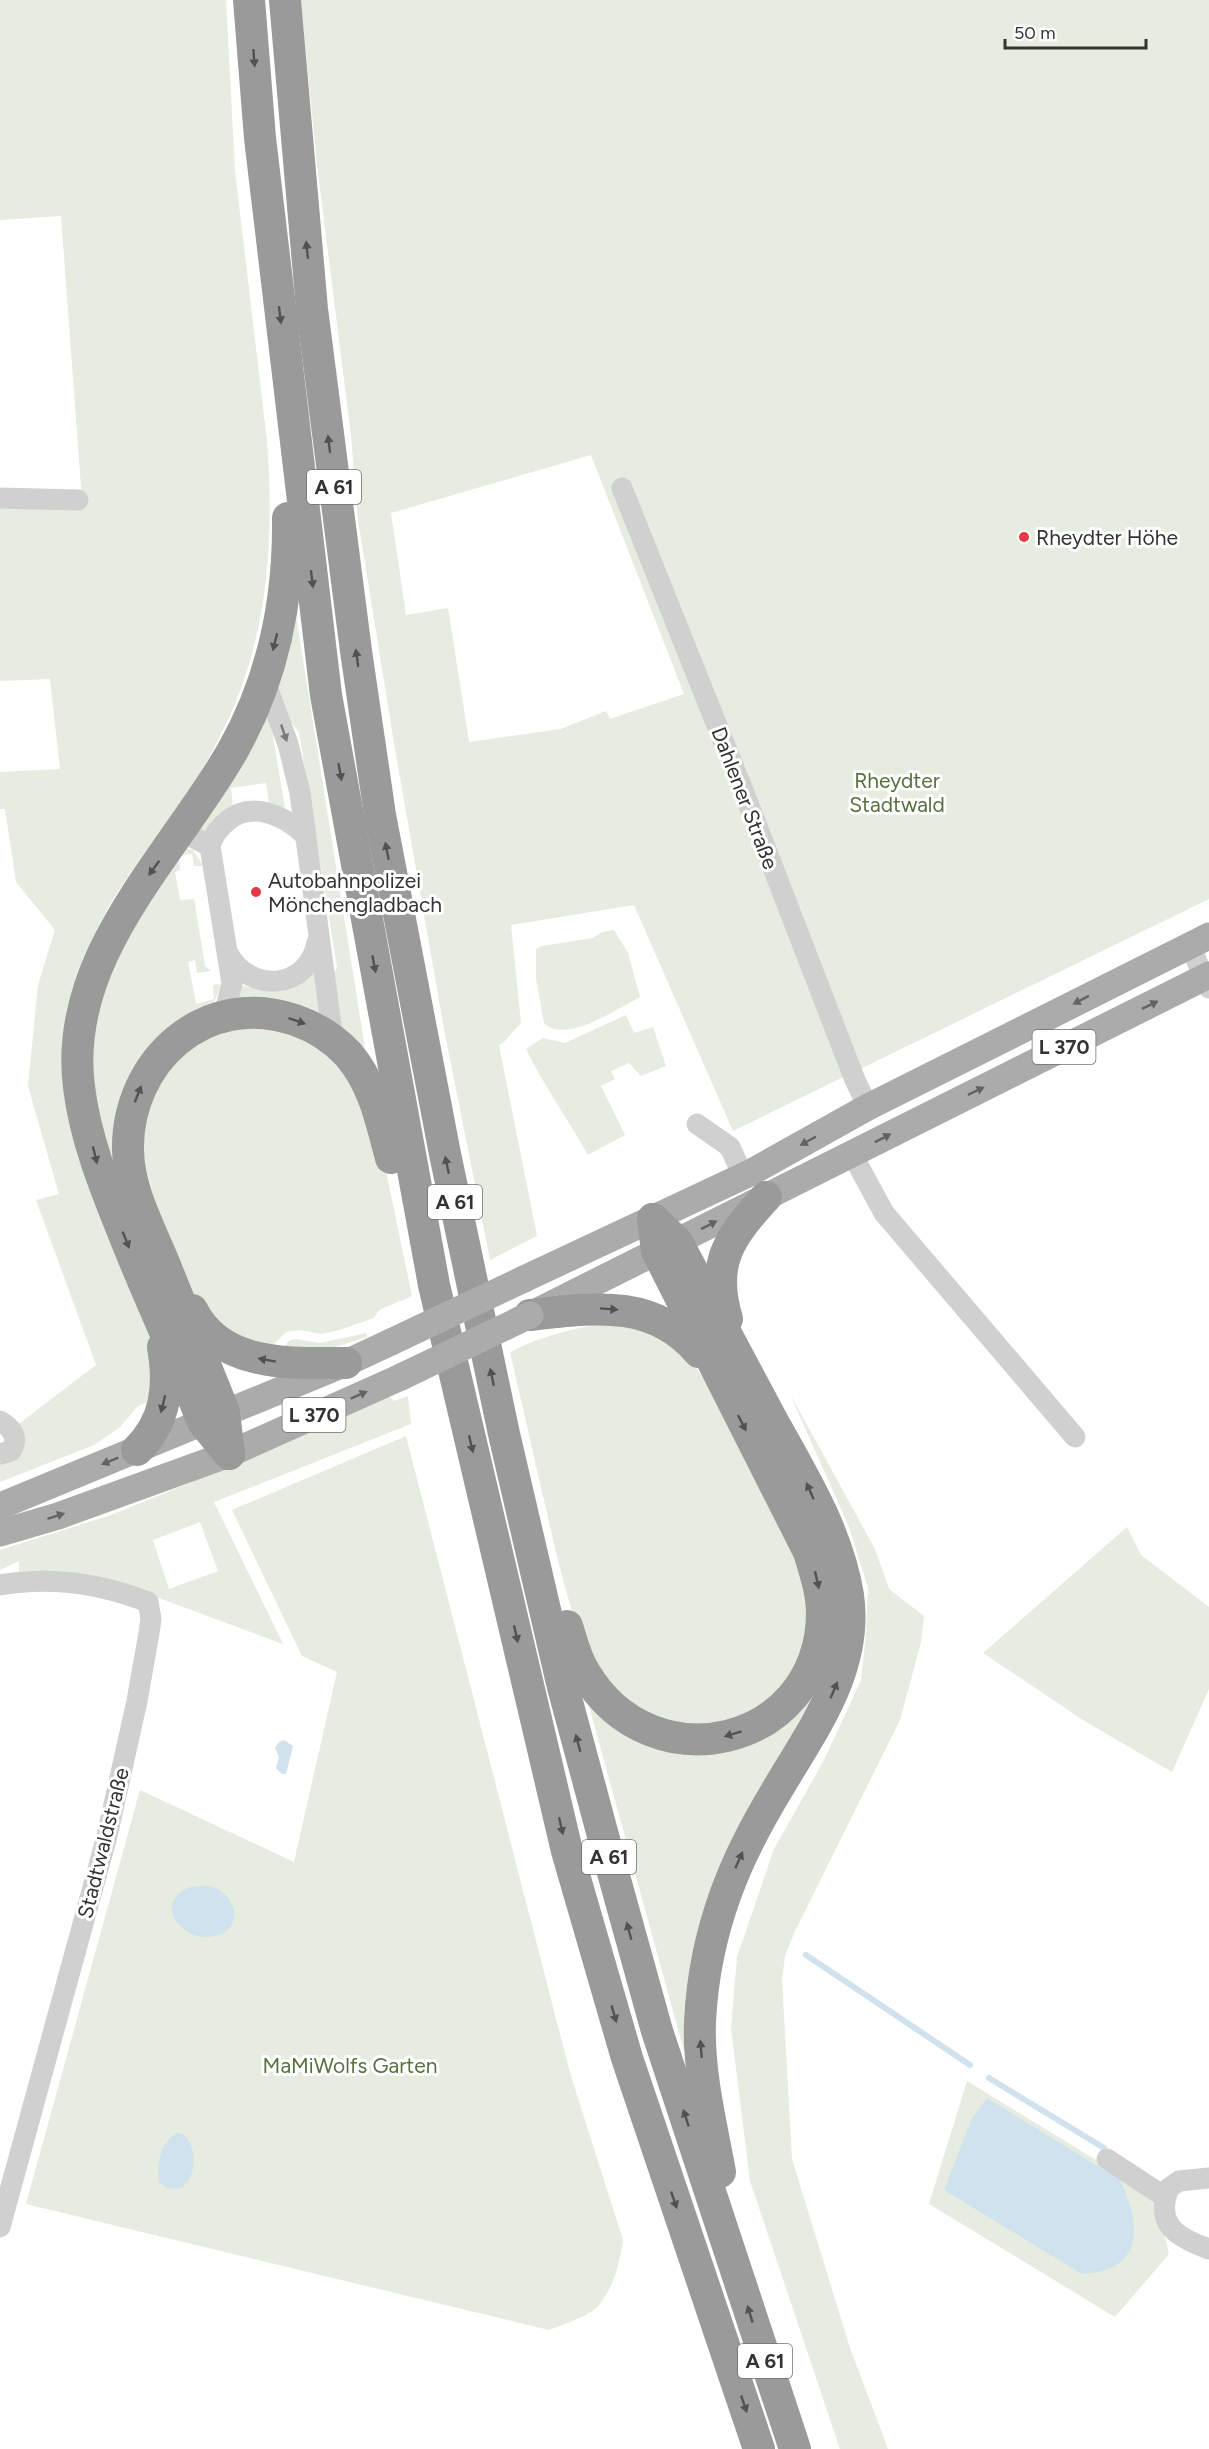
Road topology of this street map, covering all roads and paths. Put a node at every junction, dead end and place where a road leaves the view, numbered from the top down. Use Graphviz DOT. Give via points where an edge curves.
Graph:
graph roads {
  1 [pos="249,0"];
  2 [pos="285,0"];
  3 [pos="284,354"];
  4 [pos="622,488"];
  5 [pos="0,498"];
  6 [pos="78,500"];
  7 [pos="264,679"];
  8 [pos="180,831"];
  9 [pos="304,834"];
  10 [pos="210,846"];
  11 [pos="318,935"];
  12 [pos="1199,941"];
  13 [pos="226,950"];
  14 [pos="1208,980"];
  15 [pos="224,1016"];
  16 [pos="333,1040"];
  17 [pos="868,1107"];
  18 [pos="697,1124"];
  19 [pos="852,1154"];
  20 [pos="743,1176"];
  21 [pos="765,1197"];
  22 [pos="653,1219"];
  23 [pos="147,1221"];
  24 [pos="667,1247"];
  25 [pos="434,1285"];
  26 [pos="145,1286"];
  27 [pos="530,1315"];
  28 [pos="346,1363"];
  29 [pos="727,1364"];
  30 [pos="214,1418"];
  31 [pos="0,1421"];
  32 [pos="1075,1432"];
  33 [pos="504,1434"];
  34 [pos="137,1450"];
  35 [pos="0,1454"];
  36 [pos="229,1454"];
  37 [pos="0,1506"];
  38 [pos="0,1533"];
  39 [pos="0,1585"];
  40 [pos="1107,2159"];
  41 [pos="1209,2178"];
  42 [pos="1165,2197"];
  43 [pos="0,2227"];
  44 [pos="1209,2249"];
  45 [pos="737,2273"];
  46 [pos="759,2449"];
  47 [pos="795,2449"];
  1 -- 3 [label="highway, A 61, one-way"];
  33 -- 2 [label="highway, A 61, one-way" via="445,1154 378,803 312,309"];
  3 -- 7 [label="highway, one-way" via="288,555 283,610"];
  3 -- 25 [label="highway, A 61, one-way" via="326,695"];
  4 -- 17 [label="street, Dahlener Straße"];
  5 -- 6 [label="street"];
  7 -- 8 [label="highway" via="233,749"];
  7 -- 9 [label="street, one-way" via="288,744 300,793"];
  8 -- 10 [label="street"];
  8 -- 26 [label="highway, one-way" via="145,881 106,949 86,999 77,1056 79,1086 97,1164"];
  9 -- 10 [label="street" via="276,815 247,812 230,819 218,830"];
  9 -- 11 [label="street"];
  10 -- 13 [label="street"];
  11 -- 13 [label="street" via="313,958 304,970 276,982 245,974"];
  11 -- 16 [label="street"];
  12 -- 14 [label="street"];
  12 -- 17 [label="main road, L 370, one-way"];
  13 -- 15 [label="street" via="232,983"];
  19 -- 14 [label="main road, L 370, one-way"];
  15 -- 16 [label="highway, one-way" via="279,1016 308,1025"];
  23 -- 15 [label="highway, one-way" via="135,1190 128,1151 138,1090 173,1043"];
  16 -- 25 [label="highway" via="358,1067 376,1103 404,1209"];
  17 -- 20 [label="main road, L 370, one-way"];
  18 -- 20 [label="street" via="730,1147"];
  19 -- 21 [label="main road, L 370"];
  19 -- 32 [label="street" via="884,1213"];
  20 -- 22 [label="main road, L 370"];
  24 -- 21 [label="main road, L 370, one-way"];
  21 -- 29 [label="highway" via="732,1237 723,1264 721,1296"];
  22 -- 24 [label="highway"];
  22 -- 28 [label="main road, L 370, bridge"];
  28 -- 23 [label="highway, one-way" via="291,1364 241,1355 221,1344 194,1315"];
  23 -- 30 [label="highway"];
  24 -- 27 [label="main road, L 370"];
  24 -- 29 [label="highway"];
  25 -- 46 [label="highway, A 61, one-way" via="567,1851 627,2058"];
  26 -- 30 [label="highway"];
  26 -- 34 [label="highway, one-way" via="162,1344 167,1383 159,1421"];
  27 -- 29 [label="highway, one-way" via="602,1308 647,1315 669,1324"];
  36 -- 27 [label="main road, L 370, one-way, bridge"];
  28 -- 30 [label="main road, L 370"];
  29 -- 33 [label="highway, one-way" via="809,1552 818,1579 822,1614 810,1667 792,1695 767,1718 733,1735 687,1740 655,1733 622,1716 594,1688 576,1655 546,1543"];
  45 -- 29 [label="highway, one-way" via="701,2046 709,1950 725,1894 753,1832 833,1693 849,1623 848,1596 834,1544 806,1482"];
  30 -- 34 [label="main road, L 370"];
  30 -- 36 [label="highway"];
  31 -- 35 [label="street" via="12,1430 15,1441 11,1451"];
  45 -- 33 [label="highway, A 61, one-way" via="657,2031 563,1687"];
  34 -- 37 [label="main road, L 370, one-way"];
  38 -- 36 [label="main road, L 370, one-way"];
  39 -- 43 [label="street, Stadtwaldstraße" via="48,1581 96,1585 148,1602 152,1619 98,1872"];
  40 -- 42 [label="street"];
  41 -- 42 [label="street" via="1179,2181 1168,2188"];
  42 -- 44 [label="street" via="1170,2229"];
  47 -- 45 [label="highway, A 61, one-way"];
}
